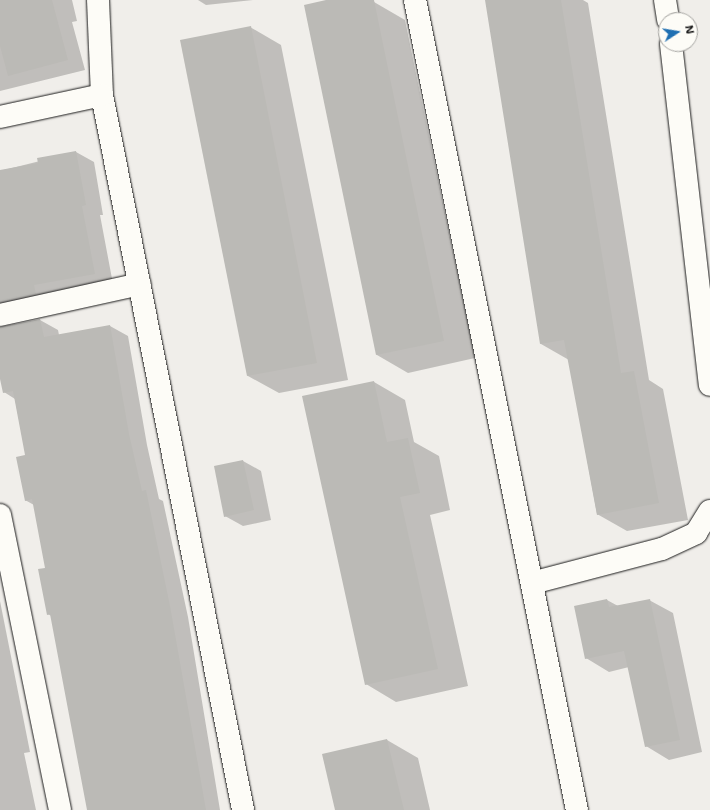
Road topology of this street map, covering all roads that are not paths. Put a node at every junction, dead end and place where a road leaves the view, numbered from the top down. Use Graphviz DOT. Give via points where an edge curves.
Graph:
graph roads {
  1 [pos="98,0"];
  2 [pos="415,0"];
  3 [pos="665,0"];
  4 [pos="667,12"];
  5 [pos="671,52"];
  6 [pos="102,95"];
  7 [pos="0,117"];
  8 [pos="140,284"];
  9 [pos="0,315"];
  10 [pos="710,385"];
  11 [pos="710,511"];
  12 [pos="0,515"];
  13 [pos="532,583"];
  14 [pos="60,810"];
  15 [pos="243,810"];
  16 [pos="577,810"];
  1 -- 6 [label="street"];
  2 -- 13 [label="street"];
  3 -- 4 [label="street"];
  5 -- 10 [label="street"];
  6 -- 7 [label="street"];
  6 -- 8 [label="street"];
  8 -- 9 [label="street"];
  8 -- 15 [label="street"];
  11 -- 13 [label="street" via="696,533 662,549"];
  12 -- 14 [label="street"];
  13 -- 16 [label="street"];
}
